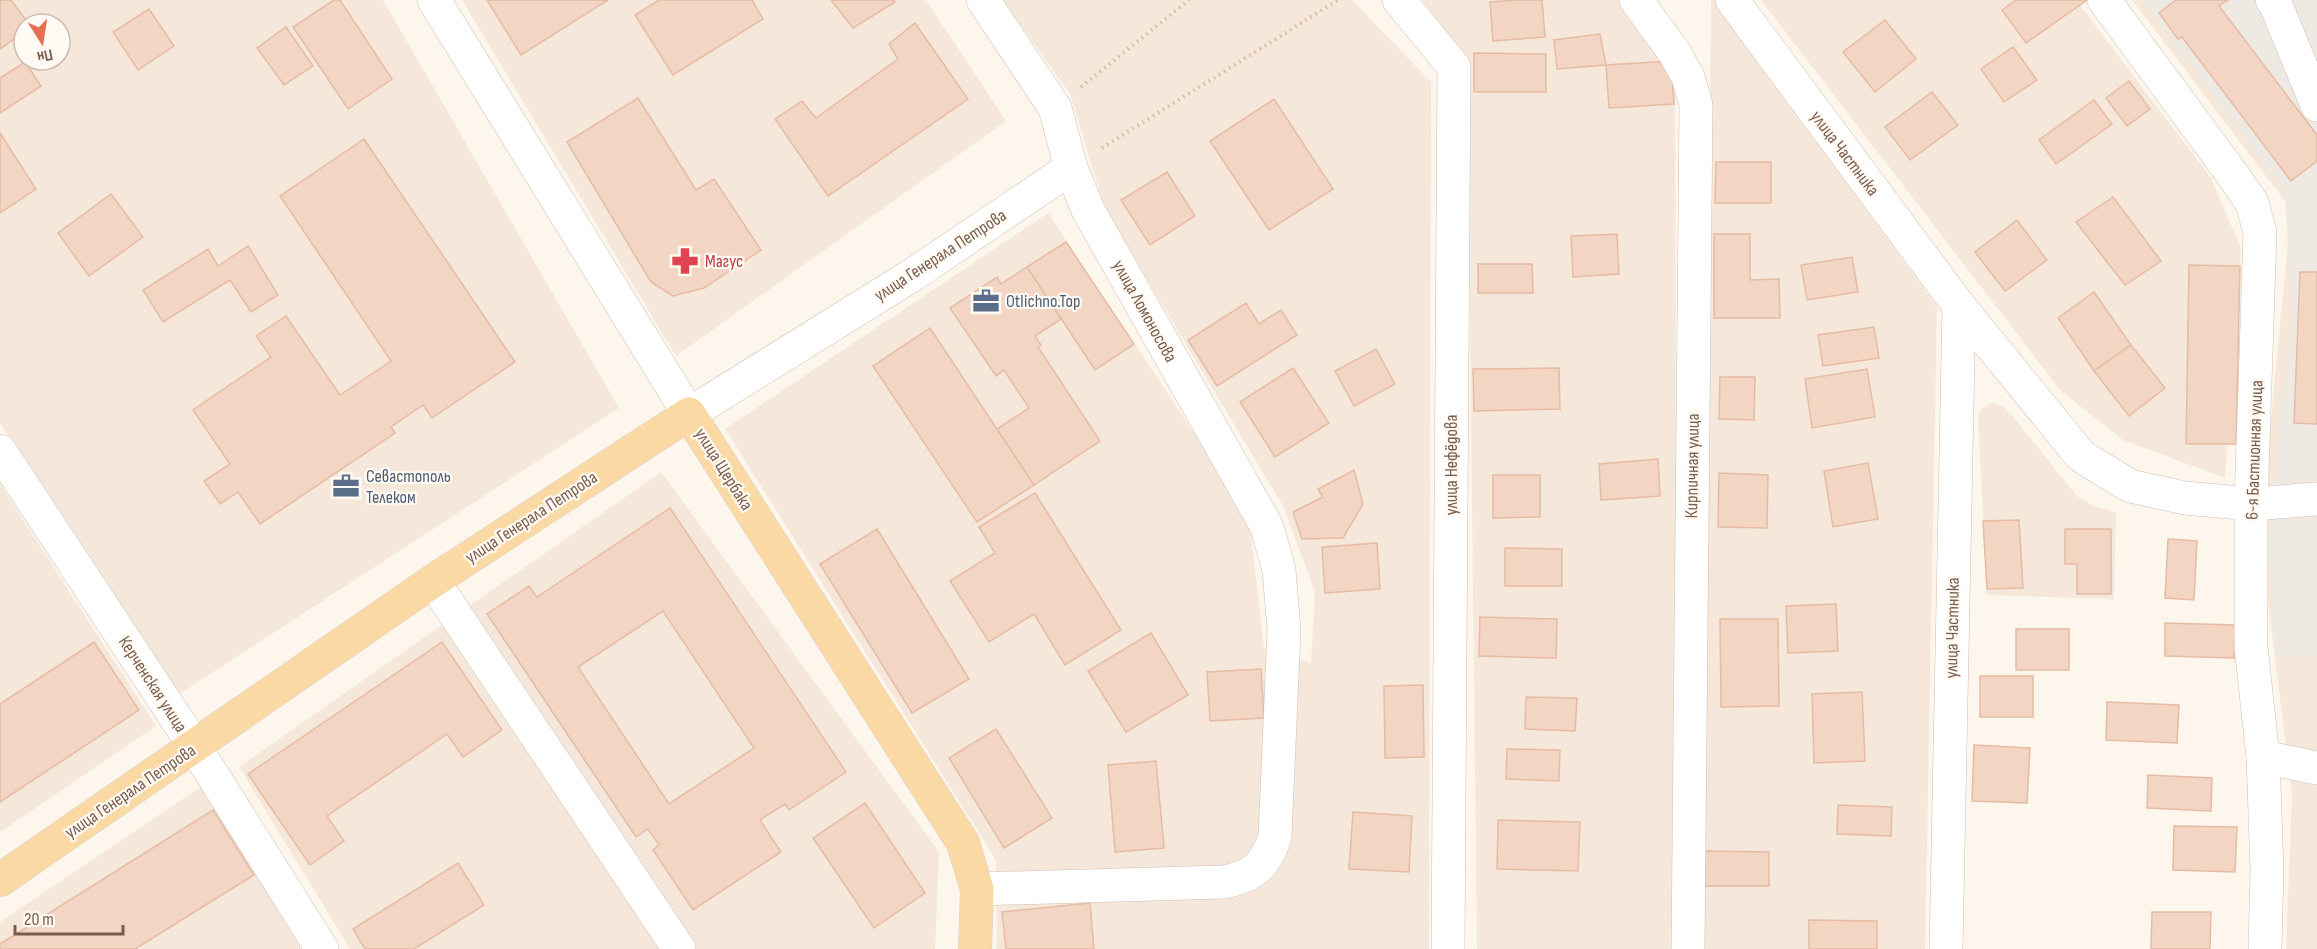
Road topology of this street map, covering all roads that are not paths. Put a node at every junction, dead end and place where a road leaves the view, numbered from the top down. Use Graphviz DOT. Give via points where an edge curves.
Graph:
graph roads {
  1 [pos="434,0"];
  2 [pos="982,0"];
  3 [pos="1399,0"];
  4 [pos="1636,0"];
  5 [pos="1732,0"];
  6 [pos="2104,0"];
  7 [pos="2272,0"];
  8 [pos="2317,105"];
  9 [pos="1071,168"];
  10 [pos="1959,306"];
  11 [pos="689,414"];
  12 [pos="0,451"];
  13 [pos="2317,499"];
  14 [pos="2251,504"];
  15 [pos="433,581"];
  16 [pos="195,747"];
  17 [pos="2263,757"];
  18 [pos="2317,768"];
  19 [pos="0,880"];
  20 [pos="977,888"];
  21 [pos="322,949"];
  22 [pos="678,949"];
  23 [pos="975,949"];
  24 [pos="1448,949"];
  25 [pos="1689,949"];
  26 [pos="1946,949"];
  27 [pos="2265,949"];
  1 -- 11 [label="street, улица Щербака"];
  2 -- 9 [label="street, улица Ломоносова" via="1055,108"];
  3 -- 24 [label="street, улица Нефёдова" via="1454,67"];
  4 -- 25 [label="street, Кирпичная улица" via="1674,52 1688,77 1696,105"];
  5 -- 10 [label="street, улица Частника"];
  6 -- 14 [label="street, 6-я Бастионная улица" via="2252,203 2260,232"];
  7 -- 8 [label="street"];
  9 -- 11 [label="street, улица Генерала Петрова" via="914,274"];
  9 -- 20 [label="street, улица Ломоносова" via="1088,210 1267,527 1279,570 1284,630 1275,837 1258,869 1224,882"];
  10 -- 14 [label="street, улица Частника" via="2081,456 2130,486 2185,498"];
  10 -- 26 [label="street, улица Частника"];
  11 -- 15 [label="main road, улица Генерала Петрова"];
  11 -- 20 [label="main road, улица Щербака" via="963,843"];
  12 -- 16 [label="street, Керченская улица"];
  13 -- 14 [label="street, улица Частника"];
  14 -- 17 [label="street, 6-я Бастионная улица" via="2251,647"];
  15 -- 16 [label="main road, улица Генерала Петрова"];
  15 -- 22 [label="street"];
  16 -- 19 [label="main road, улица Генерала Петрова"];
  16 -- 21 [label="street, Керченская улица"];
  17 -- 18 [label="street"];
  17 -- 27 [label="street, 6-я Бастионная улица"];
  20 -- 23 [label="main road, улица Щербака"];
}
